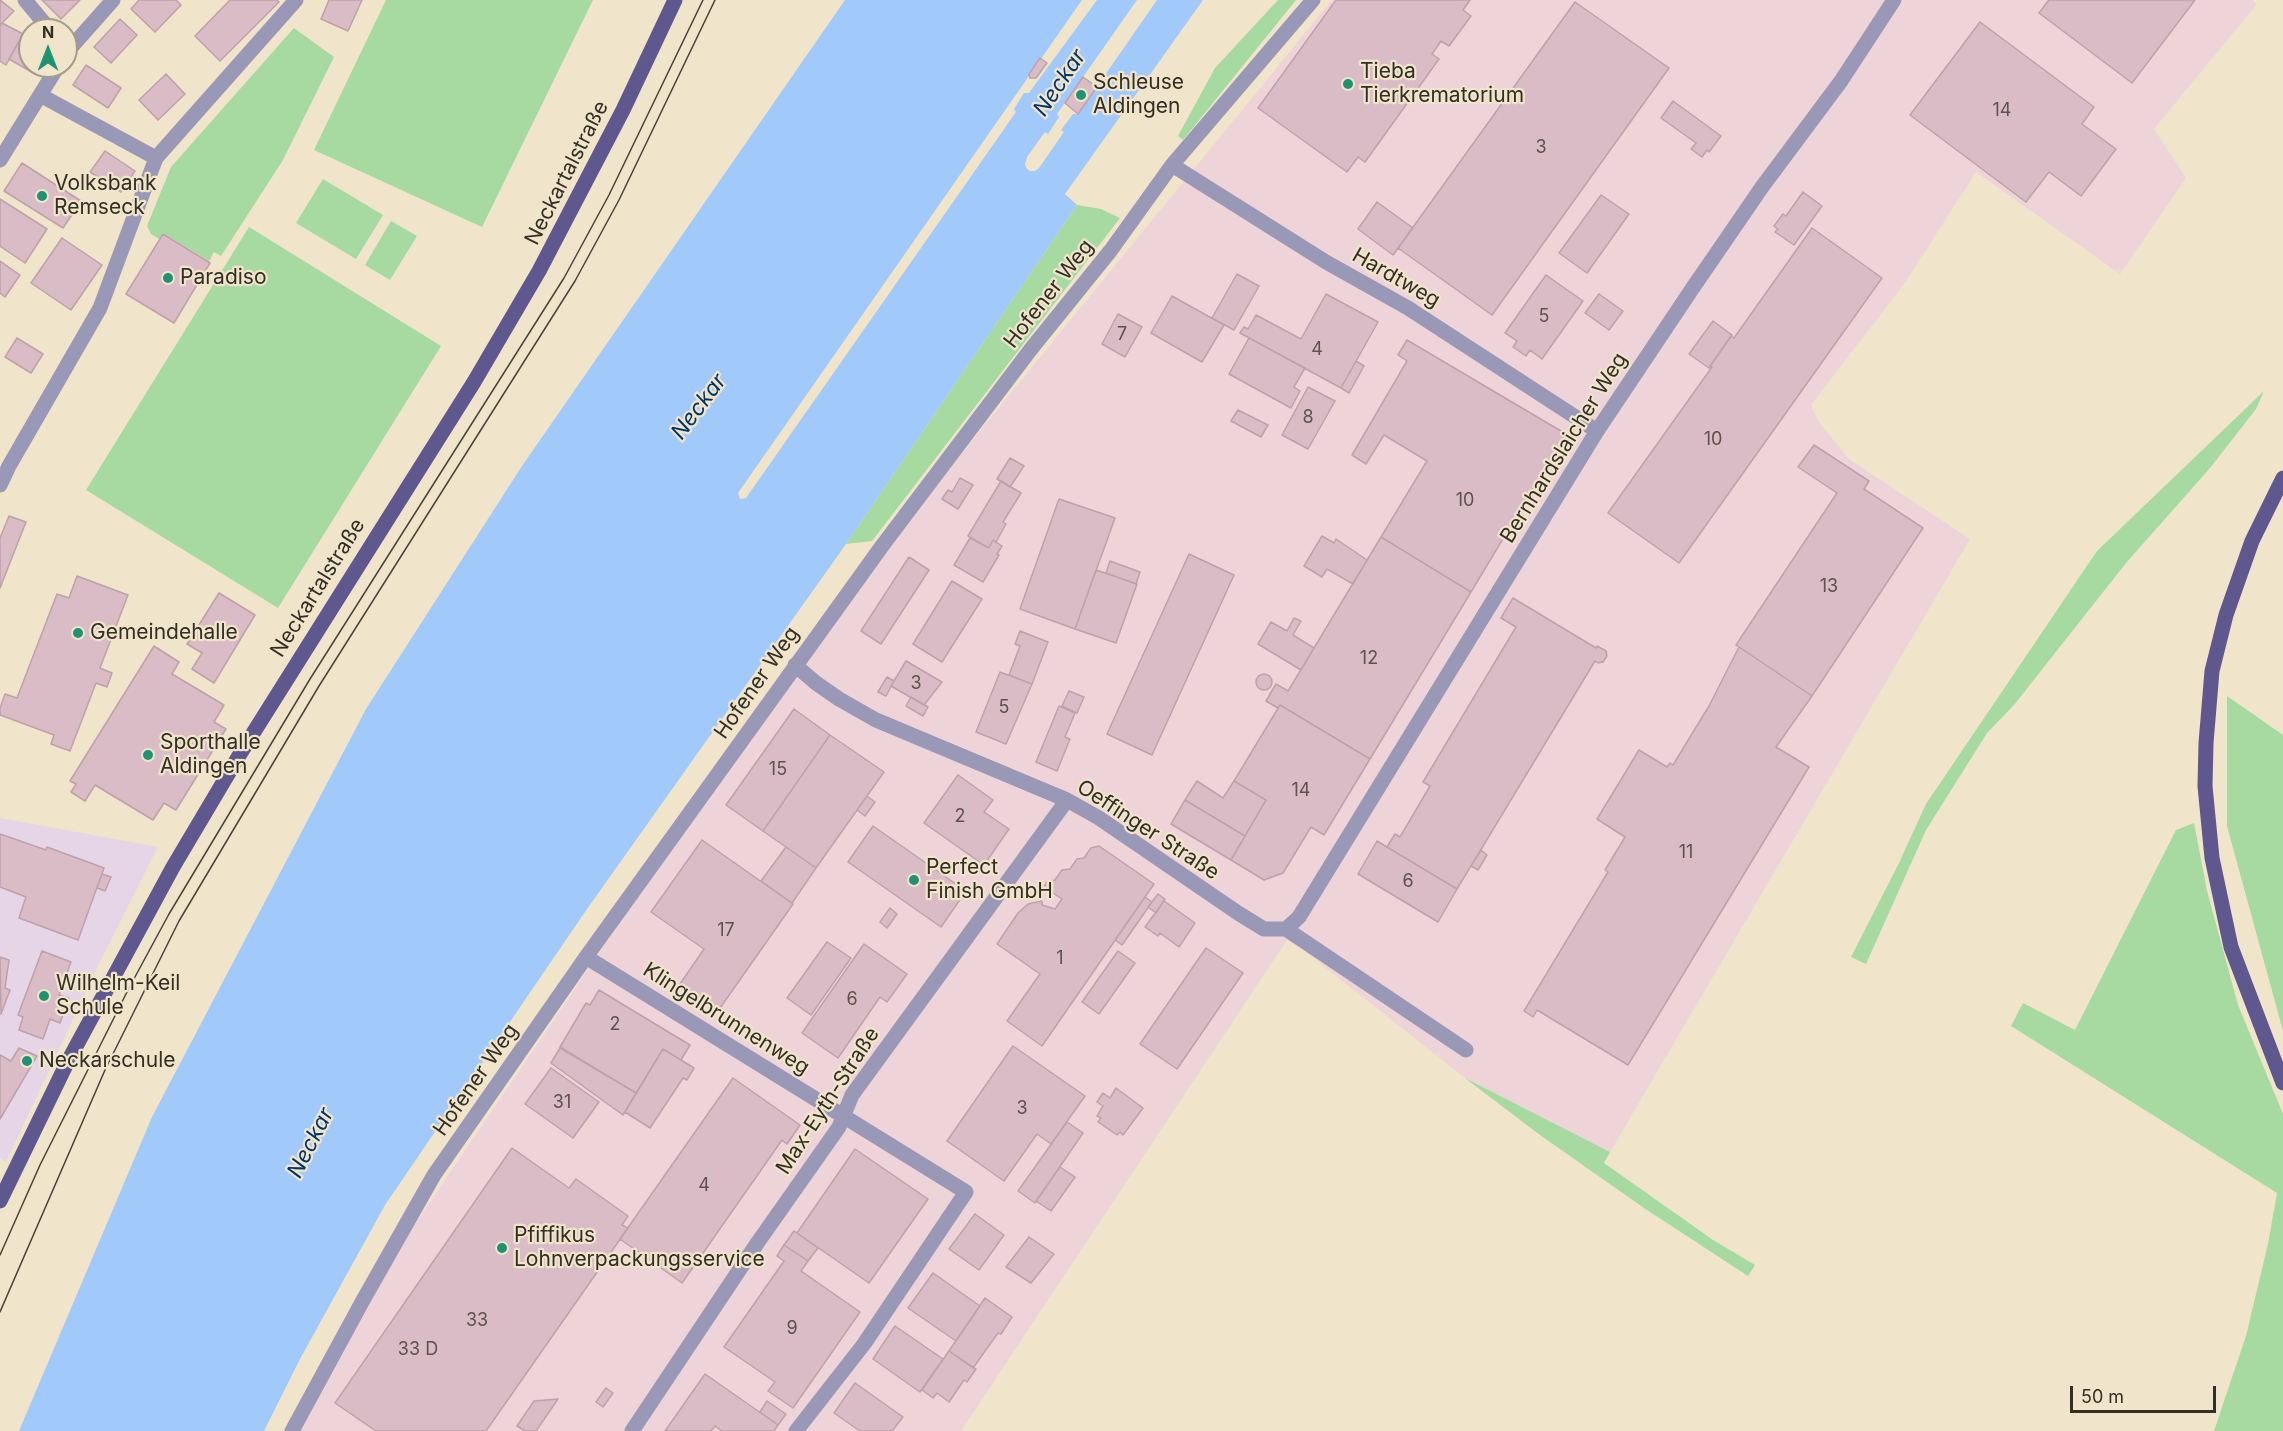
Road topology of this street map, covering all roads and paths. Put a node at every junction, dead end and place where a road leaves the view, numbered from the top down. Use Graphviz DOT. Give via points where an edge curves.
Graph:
graph roads {
  1 [pos="25,0"];
  2 [pos="113,0"];
  3 [pos="296,0"];
  4 [pos="675,0"];
  5 [pos="1313,0"];
  6 [pos="1894,0"];
  7 [pos="40,18"];
  8 [pos="78,37"];
  9 [pos="51,78"];
  10 [pos="40,95"];
  11 [pos="156,158"];
  12 [pos="0,160"];
  13 [pos="1172,165"];
  14 [pos="1597,431"];
  15 [pos="4,463"];
  16 [pos="2283,478"];
  17 [pos="0,485"];
  18 [pos="795,664"];
  19 [pos="1067,800"];
  20 [pos="1286,929"];
  21 [pos="586,957"];
  22 [pos="1466,1050"];
  23 [pos="2283,1083"];
  24 [pos="844,1117"];
  25 [pos="0,1201"];
  26 [pos="292,1431"];
  27 [pos="632,1431"];
  28 [pos="796,1431"];
  1 -- 7 [label="street"];
  2 -- 8 [label="street"];
  3 -- 11 [label="street"];
  4 -- 25 [label="main road, Neckartalstraße" via="624,110 539,271 179,857 67,1063"];
  5 -- 13 [label="street, Hofener Weg"];
  6 -- 14 [label="street, Bernhardslaicher Weg" via="1841,81 1698,279"];
  9 -- 10 [label="street"];
  10 -- 11 [label="street"];
  10 -- 12 [label="street"];
  11 -- 15 [label="street" via="100,308"];
  13 -- 14 [label="street, Hardtweg" via="1326,262 1408,308"];
  13 -- 18 [label="street, Hofener Weg"];
  14 -- 20 [label="street, Bernhardslaicher Weg" via="1299,917"];
  15 -- 17 [label="street"];
  16 -- 23 [label="main road" via="2252,541 2226,615 2212,671 2205,786 2212,858 2231,947"];
  18 -- 19 [label="street, Oeffinger Straße" via="839,699 876,720"];
  18 -- 21 [label="street, Hofener Weg"];
  19 -- 20 [label="street, Oeffinger Straße" via="1264,929"];
  19 -- 24 [label="street, Max-Eyth-Straße" via="852,1095"];
  20 -- 22 [label="street, Oeffinger Straße"];
  21 -- 24 [label="street, Klingelbrunnenweg"];
  21 -- 26 [label="street, Hofener Weg" via="434,1175"];
  24 -- 27 [label="street, Max-Eyth-Straße"];
  24 -- 28 [label="street, Klingelbrunnenweg" via="966,1192 864,1344"];
}
